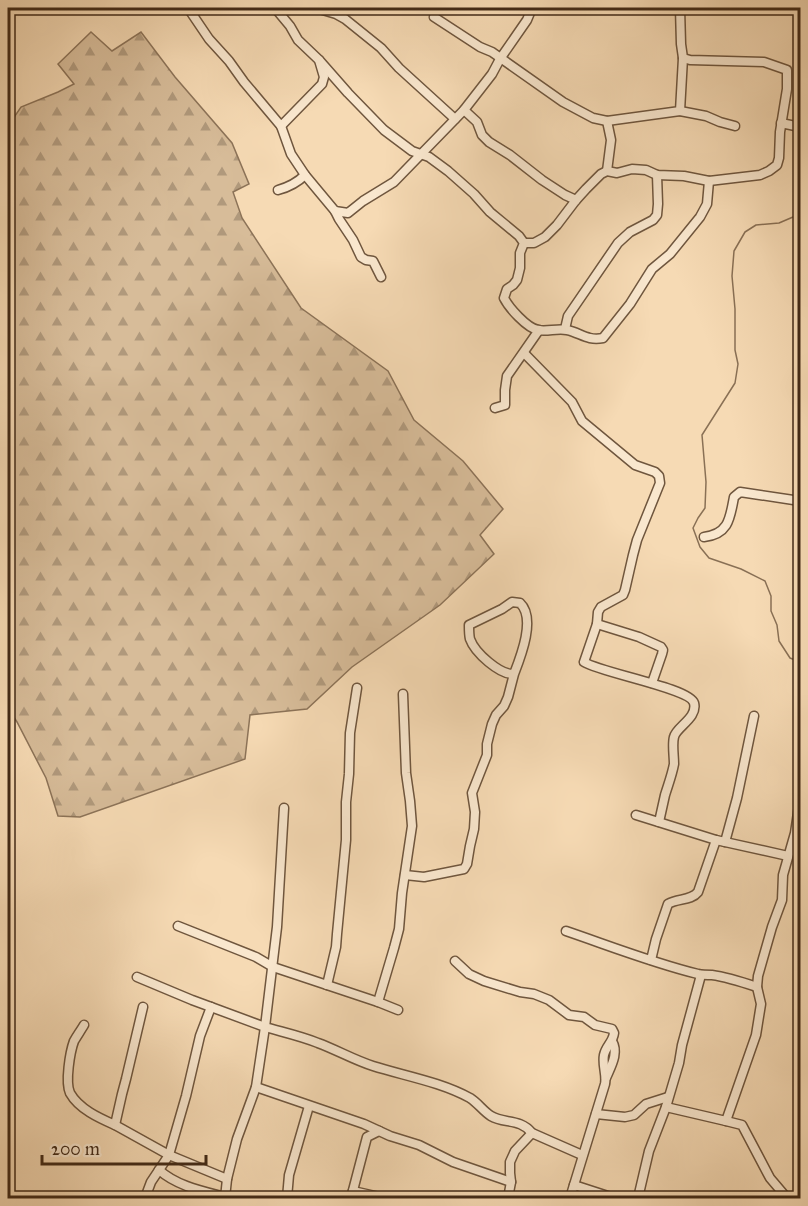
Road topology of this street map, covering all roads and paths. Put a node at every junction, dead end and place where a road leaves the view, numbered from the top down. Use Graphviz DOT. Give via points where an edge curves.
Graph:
graph roads {
  1 [pos="188,8"];
  2 [pos="275,8"];
  3 [pos="316,8"];
  4 [pos="532,8"];
  5 [pos="680,8"];
  6 [pos="434,17"];
  7 [pos="683,58"];
  8 [pos="500,59"];
  9 [pos="319,60"];
  10 [pos="464,110"];
  11 [pos="680,111"];
  12 [pos="455,119"];
  13 [pos="607,121"];
  14 [pos="781,123"];
  15 [pos="281,126"];
  16 [pos="735,126"];
  17 [pos="801,127"];
  18 [pos="421,153"];
  19 [pos="607,171"];
  20 [pos="305,175"];
  21 [pos="657,175"];
  22 [pos="708,181"];
  23 [pos="278,190"];
  24 [pos="576,200"];
  25 [pos="335,211"];
  26 [pos="348,213"];
  27 [pos="343,226"];
  28 [pos="524,243"];
  29 [pos="381,277"];
  30 [pos="539,330"];
  31 [pos="565,330"];
  32 [pos="524,353"];
  33 [pos="495,408"];
  34 [pos="801,501"];
  35 [pos="704,537"];
  36 [pos="597,624"];
  37 [pos="514,674"];
  38 [pos="652,683"];
  39 [pos="357,688"];
  40 [pos="403,694"];
  41 [pos="754,716"];
  42 [pos="801,799"];
  43 [pos="284,808"];
  44 [pos="636,815"];
  45 [pos="659,822"];
  46 [pos="720,841"];
  47 [pos="789,856"];
  48 [pos="405,875"];
  49 [pos="178,926"];
  50 [pos="566,931"];
  51 [pos="651,960"];
  52 [pos="455,961"];
  53 [pos="273,966"];
  54 [pos="701,975"];
  55 [pos="137,977"];
  56 [pos="327,986"];
  57 [pos="757,987"];
  58 [pos="378,1002"];
  59 [pos="143,1007"];
  60 [pos="211,1007"];
  61 [pos="398,1010"];
  62 [pos="84,1025"];
  63 [pos="265,1027"];
  64 [pos="256,1087"];
  65 [pos="668,1097"];
  66 [pos="309,1106"];
  67 [pos="666,1107"];
  68 [pos="597,1114"];
  69 [pos="726,1121"];
  70 [pos="364,1124"];
  71 [pos="116,1125"];
  72 [pos="379,1131"];
  73 [pos="532,1133"];
  74 [pos="368,1137"];
  75 [pos="169,1155"];
  76 [pos="582,1155"];
  77 [pos="159,1170"];
  78 [pos="168,1178"];
  79 [pos="227,1179"];
  80 [pos="151,1182"];
  81 [pos="511,1182"];
  82 [pos="574,1185"];
  83 [pos="352,1195"];
  84 [pos="145,1198"];
  85 [pos="225,1198"];
  86 [pos="287,1198"];
  87 [pos="384,1198"];
  88 [pos="508,1198"];
  89 [pos="570,1198"];
  90 [pos="614,1198"];
  91 [pos="638,1198"];
  92 [pos="787,1198"];
  1 -- 15 [label="street"];
  2 -- 9 [label="street"];
  3 -- 12 [label="street" via="336,14 381,48"];
  4 -- 8 [label="street"];
  5 -- 7 [label="street"];
  6 -- 8 [label="street"];
  7 -- 11 [label="street"];
  7 -- 14 [label="street" via="764,62 787,70"];
  8 -- 10 [label="street"];
  8 -- 13 [label="street" via="563,102"];
  9 -- 15 [label="street" via="322,84"];
  9 -- 18 [label="street" via="375,121 406,147"];
  10 -- 12 [label="street"];
  10 -- 24 [label="street" via="489,142"];
  11 -- 13 [label="street"];
  11 -- 16 [label="street"];
  12 -- 18 [label="street"];
  13 -- 19 [label="street" via="611,140"];
  14 -- 17 [label="street"];
  14 -- 22 [label="street" via="777,165 760,175"];
  15 -- 20 [label="street" via="291,154"];
  18 -- 26 [label="street" via="394,182"];
  18 -- 28 [label="street" via="459,180"];
  19 -- 21 [label="street" via="645,170"];
  19 -- 24 [label="street"];
  20 -- 23 [label="street"];
  20 -- 25 [label="street"];
  21 -- 22 [label="street"];
  21 -- 31 [label="street" via="657,215 618,243 568,316"];
  22 -- 31 [label="street" via="707,204 700,217 670,254 652,269 603,338 595,340"];
  24 -- 28 [label="street" via="544,237"];
  25 -- 26 [label="street"];
  25 -- 27 [label="street"];
  26 -- 27 [label="street"];
  27 -- 29 [label="street" via="361,257 373,261"];
  28 -- 30 [label="street" via="517,280 504,298 528,325"];
  30 -- 31 [label="street"];
  30 -- 32 [label="street"];
  32 -- 33 [label="street" via="507,376 505,405"];
  32 -- 36 [label="street" via="572,402 582,422 635,465 659,476 660,483 633,555 626,590 601,607"];
  34 -- 35 [label="street" via="740,492 734,496 729,521 722,530 715,536"];
  36 -- 38 [label="street" via="661,647"];
  36 -- 38 [label="street" via="585,664"];
  37 -- 37 [label="street" via="527,624 525,607 512,602 469,625 470,639 479,654 500,670"];
  37 -- 48 [label="street" via="508,697 492,724 487,755 472,793 474,829 467,864 464,869 424,877"];
  38 -- 45 [label="street" via="690,697 695,706 691,717 674,736 674,765"];
  39 -- 56 [label="street" via="350,733 336,946"];
  40 -- 48 [label="street" via="412,826"];
  41 -- 46 [label="street" via="737,798"];
  42 -- 47 [label="street"];
  43 -- 53 [label="street"];
  44 -- 45 [label="street"];
  45 -- 46 [label="street"];
  46 -- 47 [label="street"];
  46 -- 51 [label="street" via="694,897 668,904"];
  47 -- 57 [label="street" via="782,900"];
  48 -- 58 [label="street" via="399,929"];
  49 -- 53 [label="street"];
  50 -- 51 [label="street"];
  51 -- 54 [label="street"];
  52 -- 68 [label="street" via="476,978 534,994 569,1014 612,1029 612,1041 603,1059 606,1078"];
  53 -- 56 [label="street"];
  53 -- 63 [label="street"];
  54 -- 57 [label="street"];
  54 -- 65 [label="street"];
  55 -- 60 [label="street"];
  56 -- 58 [label="street"];
  57 -- 69 [label="street" via="761,1004 756,1035"];
  58 -- 61 [label="street"];
  59 -- 71 [label="street"];
  60 -- 63 [label="street"];
  60 -- 75 [label="street"];
  62 -- 71 [label="street" via="74,1042 70,1093 87,1111"];
  63 -- 64 [label="street"];
  63 -- 73 [label="street" via="461,1094 494,1118 528,1127"];
  64 -- 66 [label="street"];
  64 -- 79 [label="street"];
  65 -- 67 [label="street"];
  65 -- 68 [label="street" via="646,1104 634,1115"];
  66 -- 70 [label="street"];
  66 -- 86 [label="street" via="289,1175"];
  67 -- 69 [label="street"];
  67 -- 91 [label="street" via="649,1151"];
  68 -- 76 [label="street"];
  69 -- 92 [label="street" via="741,1125 770,1178"];
  70 -- 72 [label="street"];
  70 -- 74 [label="street"];
  71 -- 75 [label="street"];
  72 -- 74 [label="street"];
  72 -- 81 [label="street"];
  73 -- 76 [label="street"];
  73 -- 81 [label="street" via="514,1151 510,1161"];
  74 -- 83 [label="street"];
  75 -- 77 [label="street"];
  75 -- 79 [label="street"];
  76 -- 82 [label="street"];
  77 -- 78 [label="street"];
  77 -- 80 [label="street"];
  78 -- 80 [label="street"];
  78 -- 85 [label="street"];
  79 -- 85 [label="street"];
  80 -- 84 [label="street"];
  81 -- 88 [label="street"];
  82 -- 89 [label="street"];
  82 -- 90 [label="street"];
  83 -- 87 [label="street"];
}
